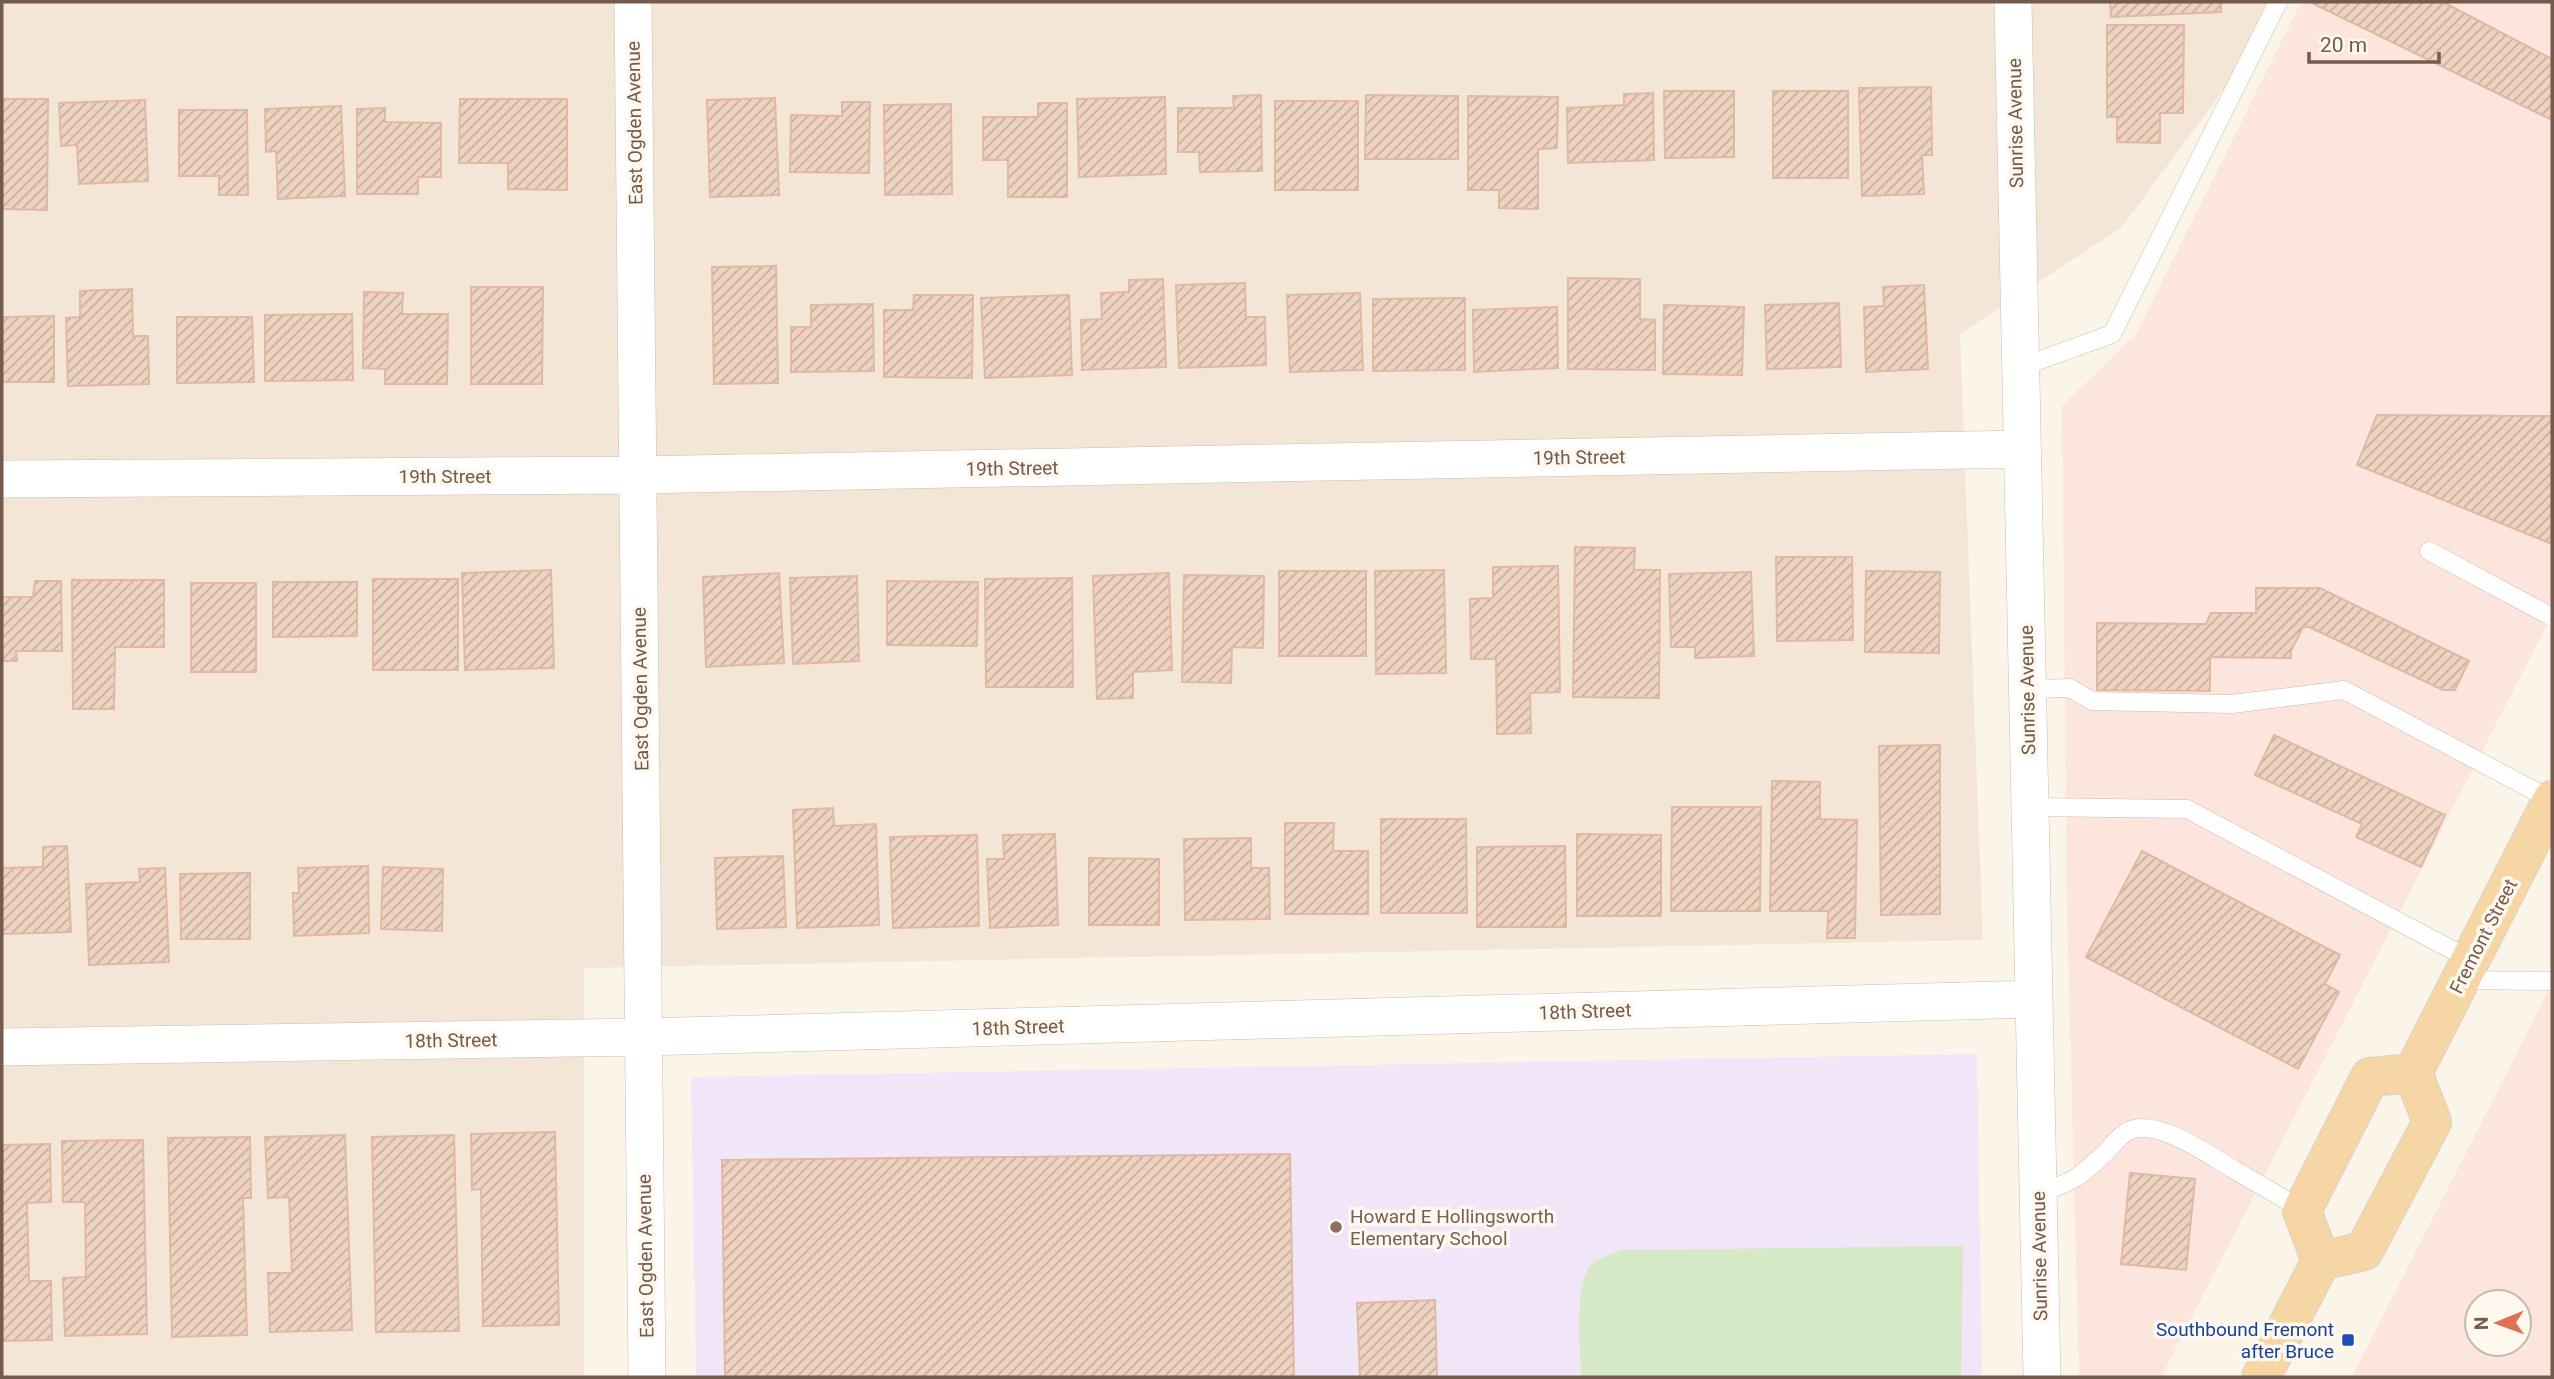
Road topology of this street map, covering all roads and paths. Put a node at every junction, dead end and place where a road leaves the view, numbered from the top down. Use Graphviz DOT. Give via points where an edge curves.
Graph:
graph roads {
  1 [pos="633,2"];
  2 [pos="2013,2"];
  3 [pos="2278,2"];
  4 [pos="2021,367"];
  5 [pos="2022,449"];
  6 [pos="637,475"];
  7 [pos="2,479"];
  8 [pos="2429,551"];
  9 [pos="2552,617"];
  10 [pos="2027,689"];
  11 [pos="2552,800"];
  12 [pos="2030,807"];
  13 [pos="2466,970"];
  14 [pos="2552,981"];
  15 [pos="2034,999"];
  16 [pos="643,1037"];
  17 [pos="2,1047"];
  18 [pos="2413,1073"];
  19 [pos="2038,1192"];
  20 [pos="2302,1210"];
  21 [pos="2321,1261"];
  22 [pos="646,1377"];
  23 [pos="2042,1377"];
  24 [pos="2261,1377"];
  1 -- 6 [label="street, East Ogden Avenue"];
  2 -- 4 [label="street, Sunrise Avenue"];
  3 -- 4 [label="lane" via="2112,334"];
  4 -- 5 [label="street, Sunrise Avenue"];
  5 -- 6 [label="street, 19th Street"];
  5 -- 10 [label="street, Sunrise Avenue"];
  6 -- 7 [label="street, 19th Street"];
  6 -- 16 [label="street, East Ogden Avenue"];
  8 -- 9 [label="lane"];
  10 -- 11 [label="lane" via="2070,688 2092,701 2232,704 2344,690"];
  10 -- 12 [label="street, Sunrise Avenue"];
  11 -- 13 [label="main road, Fremont Street" via="2533,851"];
  12 -- 13 [label="lane" via="2187,809"];
  12 -- 15 [label="street, Sunrise Avenue"];
  13 -- 14 [label="lane"];
  13 -- 18 [label="main road, Fremont Street"];
  15 -- 16 [label="street, 18th Street"];
  15 -- 19 [label="street, Sunrise Avenue"];
  16 -- 17 [label="street, 18th Street"];
  16 -- 22 [label="street, East Ogden Avenue"];
  18 -- 20 [label="main road" via="2370,1077"];
  18 -- 21 [label="main road" via="2432,1122 2364,1251"];
  19 -- 20 [label="lane" via="2063,1187 2123,1134 2144,1128 2208,1153"];
  19 -- 23 [label="street, Sunrise Avenue"];
  20 -- 21 [label="main road"];
  21 -- 24 [label="main road"];
}
